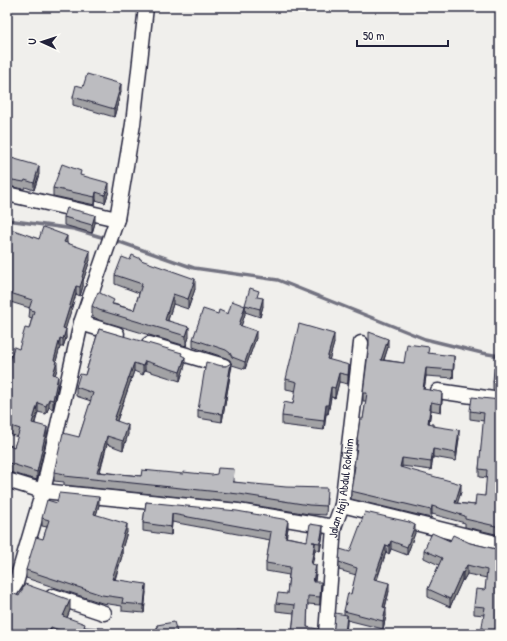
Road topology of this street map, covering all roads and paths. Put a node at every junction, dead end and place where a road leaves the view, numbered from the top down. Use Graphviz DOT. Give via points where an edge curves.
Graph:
graph roads {
  1 [pos="146,7"];
  2 [pos="7,194"];
  3 [pos="117,219"];
  4 [pos="81,323"];
  5 [pos="361,343"];
  6 [pos="224,366"];
  7 [pos="438,391"];
  8 [pos="500,400"];
  9 [pos="7,480"];
  10 [pos="43,491"];
  11 [pos="342,505"];
  12 [pos="334,527"];
  13 [pos="500,544"];
  14 [pos="16,583"];
  15 [pos="7,597"];
  16 [pos="104,613"];
  17 [pos="326,634"];
  1 -- 3 [label="street" via="133,124"];
  2 -- 3 [label="street"];
  3 -- 4 [label="street"];
  4 -- 6 [label="street"];
  4 -- 10 [label="street"];
  5 -- 11 [label="street, Jalan Haji Abdul Rokhim"];
  7 -- 8 [label="street"];
  9 -- 10 [label="street"];
  10 -- 12 [label="street" via="238,511"];
  10 -- 14 [label="street"];
  11 -- 12 [label="street, Jalan Haji Abdul Rokhim"];
  11 -- 13 [label="street"];
  12 -- 17 [label="street, Jalan Haji Abdul Rokhim"];
  14 -- 15 [label="street"];
  14 -- 16 [label="street"];
}
